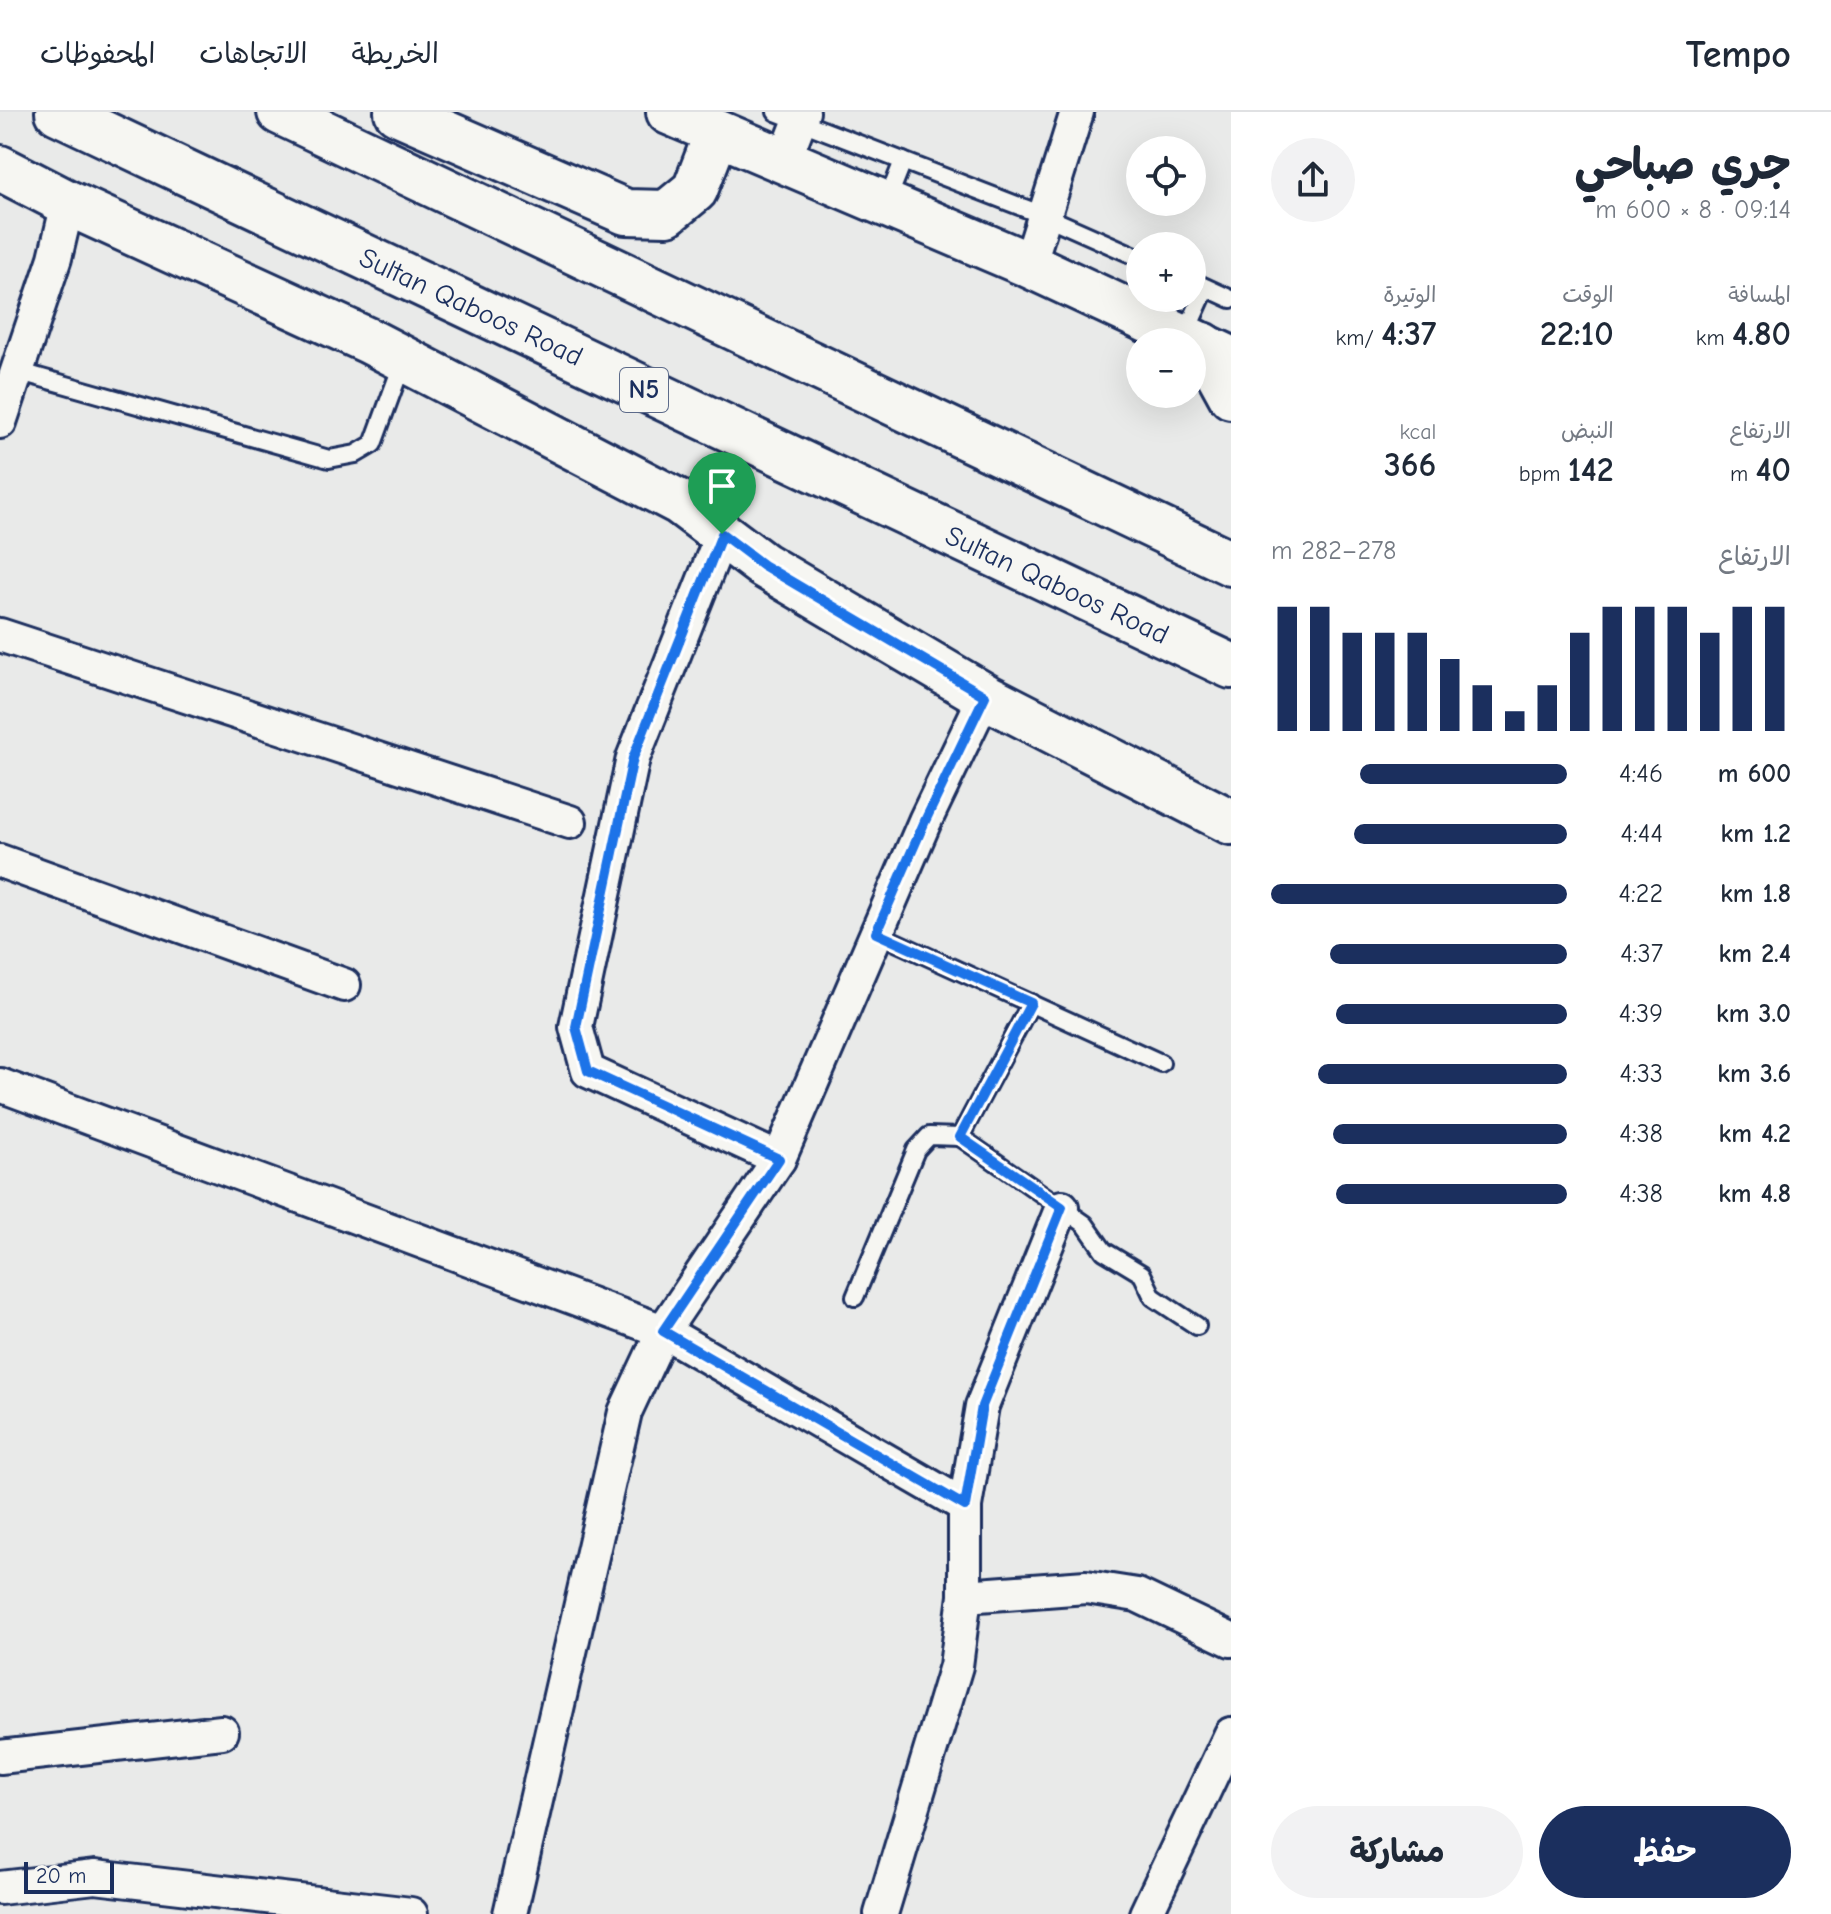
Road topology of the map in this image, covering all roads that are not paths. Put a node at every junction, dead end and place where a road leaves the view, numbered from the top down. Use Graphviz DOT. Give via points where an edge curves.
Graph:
graph roads {
  1 [pos="58,112"];
  2 [pos="280,112"];
  3 [pos="397,112"];
  4 [pos="669,112"];
  5 [pos="1077,112"];
  6 [pos="793,115"];
  7 [pos="717,133"];
  8 [pos="784,161"];
  9 [pos="903,161"];
  10 [pos="0,168"];
  11 [pos="68,203"];
  12 [pos="886,204"];
  13 [pos="1045,216"];
  14 [pos="1126,252"];
  15 [pos="1029,265"];
  16 [pos="1206,288"];
  17 [pos="1231,299"];
  18 [pos="1165,328"];
  19 [pos="1206,347"];
  20 [pos="404,359"];
  21 [pos="17,371"];
  22 [pos="1231,396"];
  23 [pos="0,422"];
  24 [pos="722,534"];
  25 [pos="1231,563"];
  26 [pos="0,635"];
  27 [pos="1231,666"];
  28 [pos="985,696"];
  29 [pos="570,822"];
  30 [pos="1231,822"];
  31 [pos="0,861"];
  32 [pos="876,933"];
  33 [pos="344,985"];
  34 [pos="1031,1003"];
  35 [pos="1161,1063"];
  36 [pos="0,1085"];
  37 [pos="960,1137"];
  38 [pos="779,1159"];
  39 [pos="1062,1207"];
  40 [pos="855,1297"];
  41 [pos="1197,1326"];
  42 [pos="663,1331"];
  43 [pos="965,1506"];
  44 [pos="965,1596"];
  45 [pos="1231,1640"];
  46 [pos="222,1732"];
  47 [pos="1231,1734"];
  48 [pos="0,1757"];
  49 [pos="0,1888"];
  50 [pos="235,1904"];
  51 [pos="411,1914"];
  52 [pos="510,1914"];
  53 [pos="881,1914"];
  54 [pos="1146,1914"];
  1 -- 27 [label="main road, Sultan Qaboos Road / N5"];
  2 -- 25 [label="main road"];
  3 -- 7 [label="main road" via="626,212 667,213 695,190"];
  4 -- 7 [label="main road"];
  5 -- 13 [label="street"];
  6 -- 8 [label="street"];
  6 -- 9 [label="lane"];
  7 -- 8 [label="main road"];
  8 -- 12 [label="main road"];
  9 -- 12 [label="lane"];
  9 -- 13 [label="lane"];
  10 -- 11 [label="main road"];
  11 -- 20 [label="main road"];
  11 -- 21 [label="street"];
  12 -- 15 [label="main road"];
  13 -- 14 [label="lane"];
  13 -- 15 [label="street"];
  15 -- 18 [label="main road"];
  16 -- 17 [label="lane"];
  19 -- 22 [label="main road"];
  20 -- 21 [label="lane" via="373,444 329,459"];
  20 -- 24 [label="main road" via="679,502"];
  21 -- 23 [label="street"];
  24 -- 28 [label="main road" via="763,565"];
  24 -- 38 [label="street" via="633,758 576,1027 588,1071"];
  26 -- 29 [label="street"];
  28 -- 30 [label="main road"];
  28 -- 32 [label="street"];
  31 -- 33 [label="street"];
  32 -- 34 [label="lane"];
  32 -- 38 [label="street"];
  34 -- 35 [label="lane"];
  34 -- 37 [label="lane"];
  36 -- 42 [label="street"];
  37 -- 39 [label="lane"];
  37 -- 40 [label="lane" via="929,1136 916,1150"];
  38 -- 42 [label="street"];
  39 -- 41 [label="lane" via="1085,1224 1104,1251 1142,1274 1153,1297"];
  39 -- 43 [label="street" via="982,1406"];
  42 -- 43 [label="street"];
  42 -- 52 [label="street" via="625,1412"];
  43 -- 44 [label="street"];
  44 -- 45 [label="street" via="1086,1587 1137,1595"];
  44 -- 53 [label="street" via="956,1666"];
  46 -- 48 [label="street"];
  47 -- 54 [label="street"];
  49 -- 50 [label="street" via="95,1877"];
  50 -- 51 [label="street"];
}
